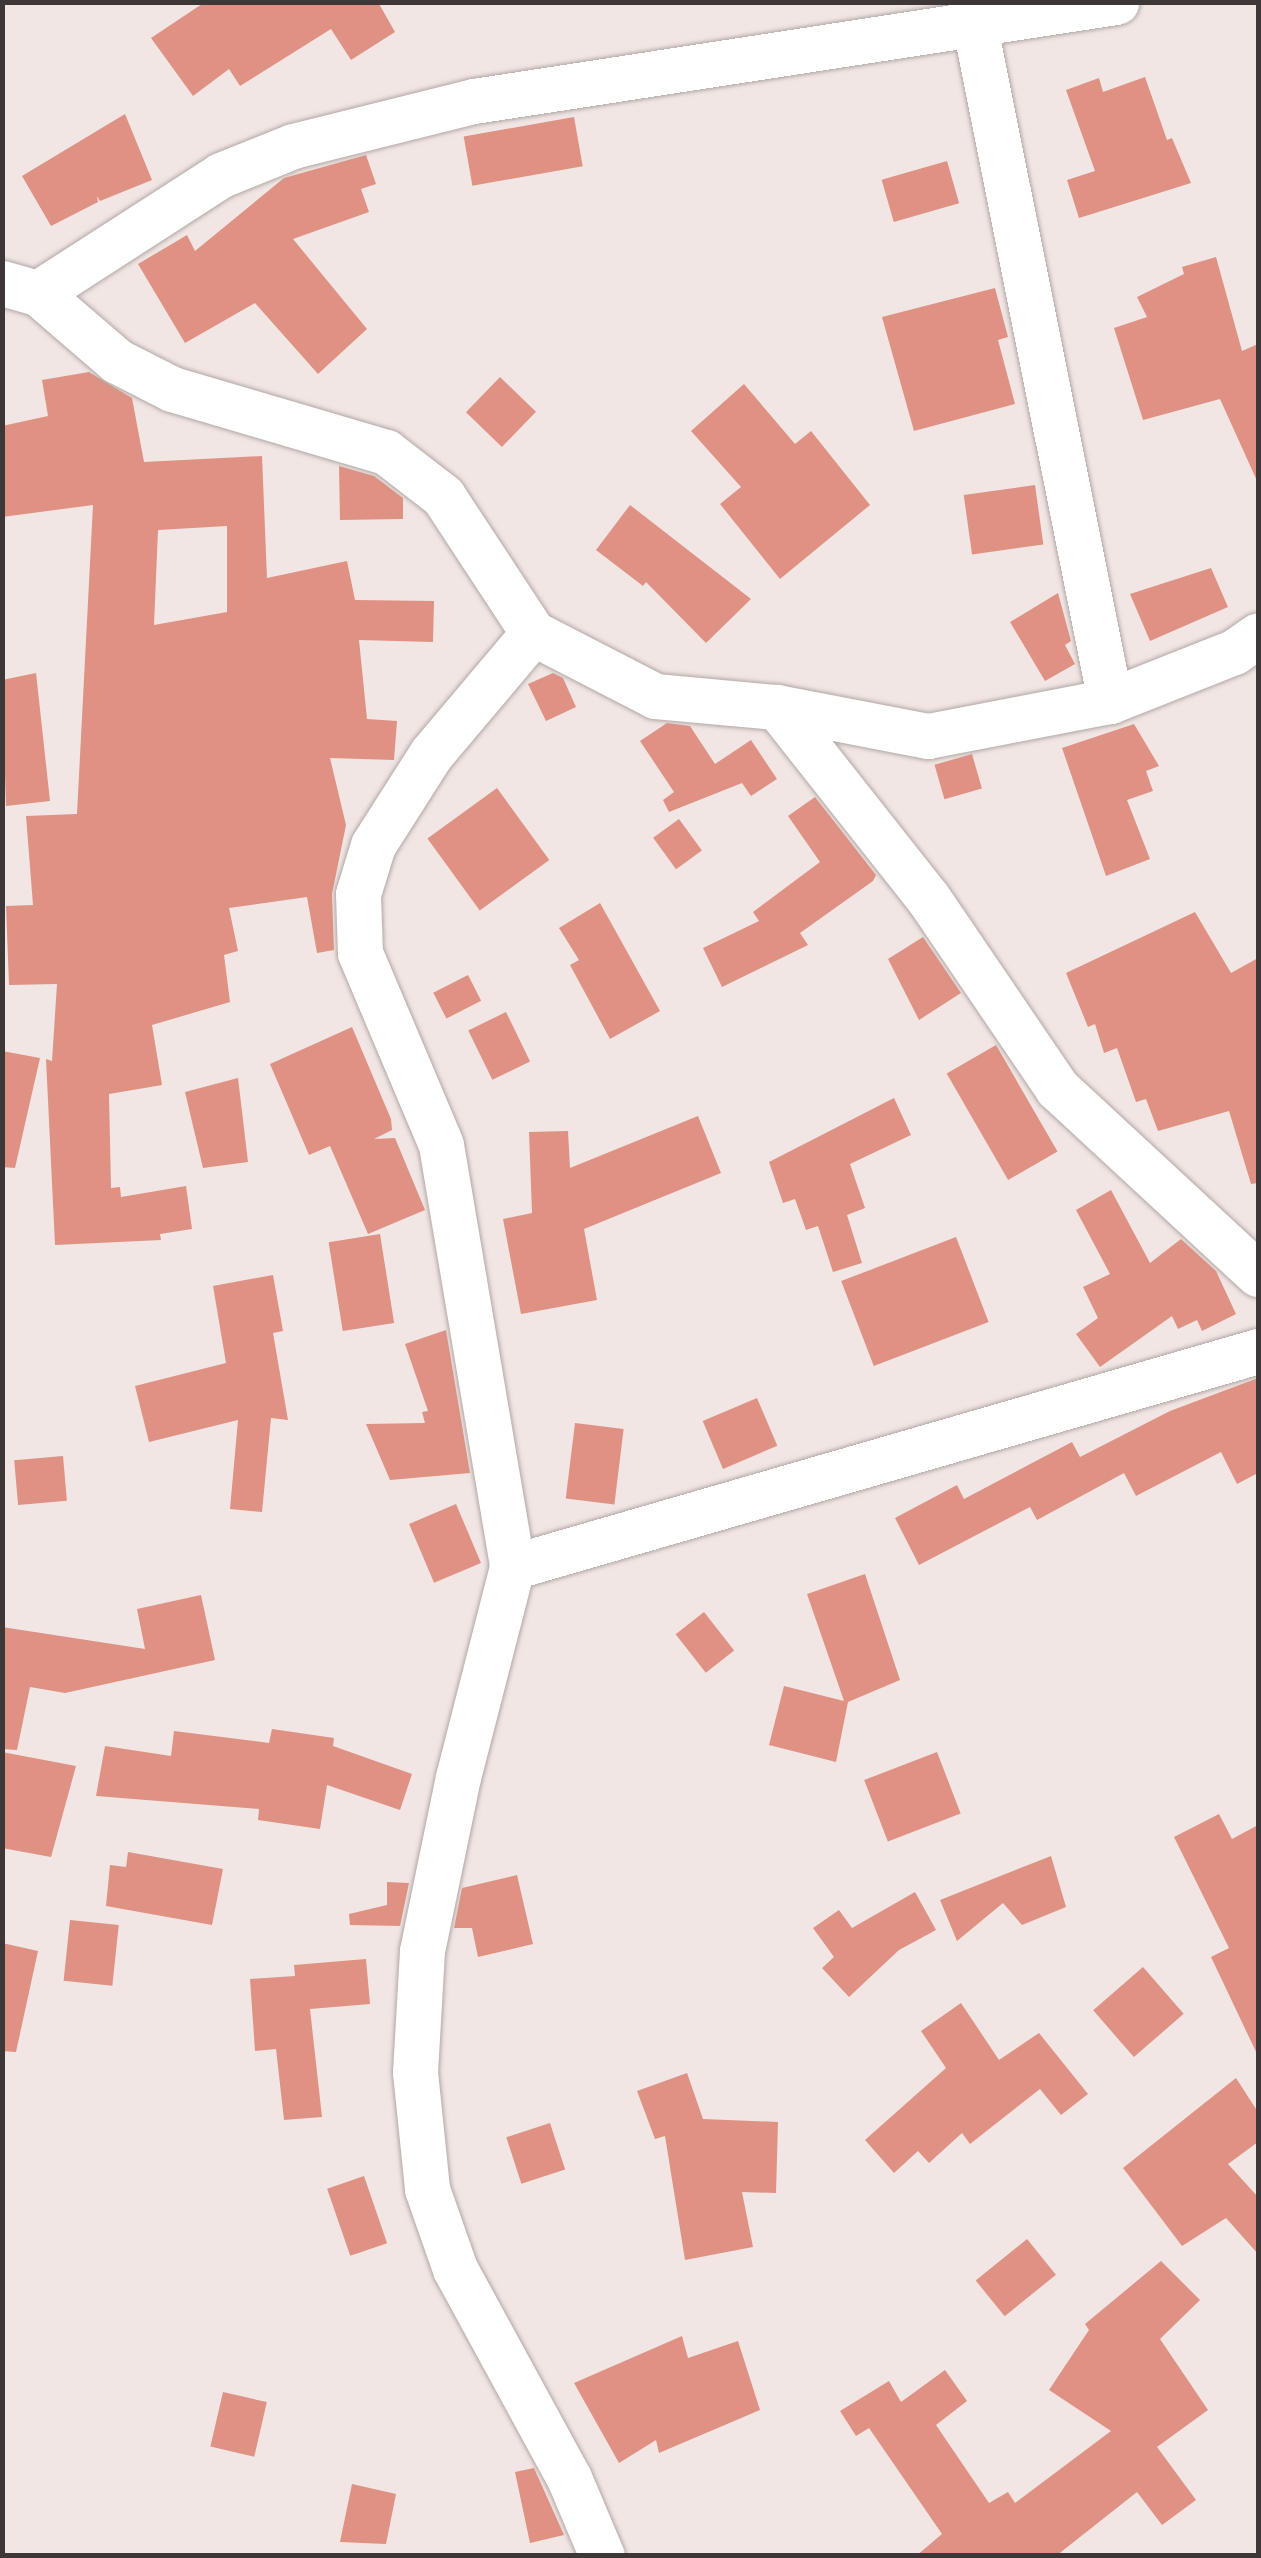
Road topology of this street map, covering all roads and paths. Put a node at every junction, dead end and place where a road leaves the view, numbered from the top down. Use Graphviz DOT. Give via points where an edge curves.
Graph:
graph roads {
  1 [pos="1116,2"];
  2 [pos="972,14"];
  3 [pos="20,288"];
  4 [pos="533,633"];
  5 [pos="1258,635"];
  6 [pos="1110,702"];
  7 [pos="777,706"];
  8 [pos="1258,1274"];
  9 [pos="1258,1352"];
  10 [pos="512,1567"];
  11 [pos="602,2556"];
  1 -- 2 [label="street"];
  2 -- 3 [label="street" via="474,101 293,146 221,175"];
  2 -- 6 [label="street"];
  3 -- 4 [label="street" via="118,361 172,389 386,452 443,496"];
  4 -- 7 [label="street" via="655,696"];
  4 -- 10 [label="street" via="432,754 373,845 358,894 360,953 441,1145"];
  5 -- 6 [label="street" via="1234,652"];
  6 -- 7 [label="street" via="928,736"];
  7 -- 8 [label="street" via="928,898 1057,1088"];
  9 -- 10 [label="street"];
  10 -- 11 [label="street" via="422,1951 417,2092 427,2188 454,2269 569,2478"];
}
